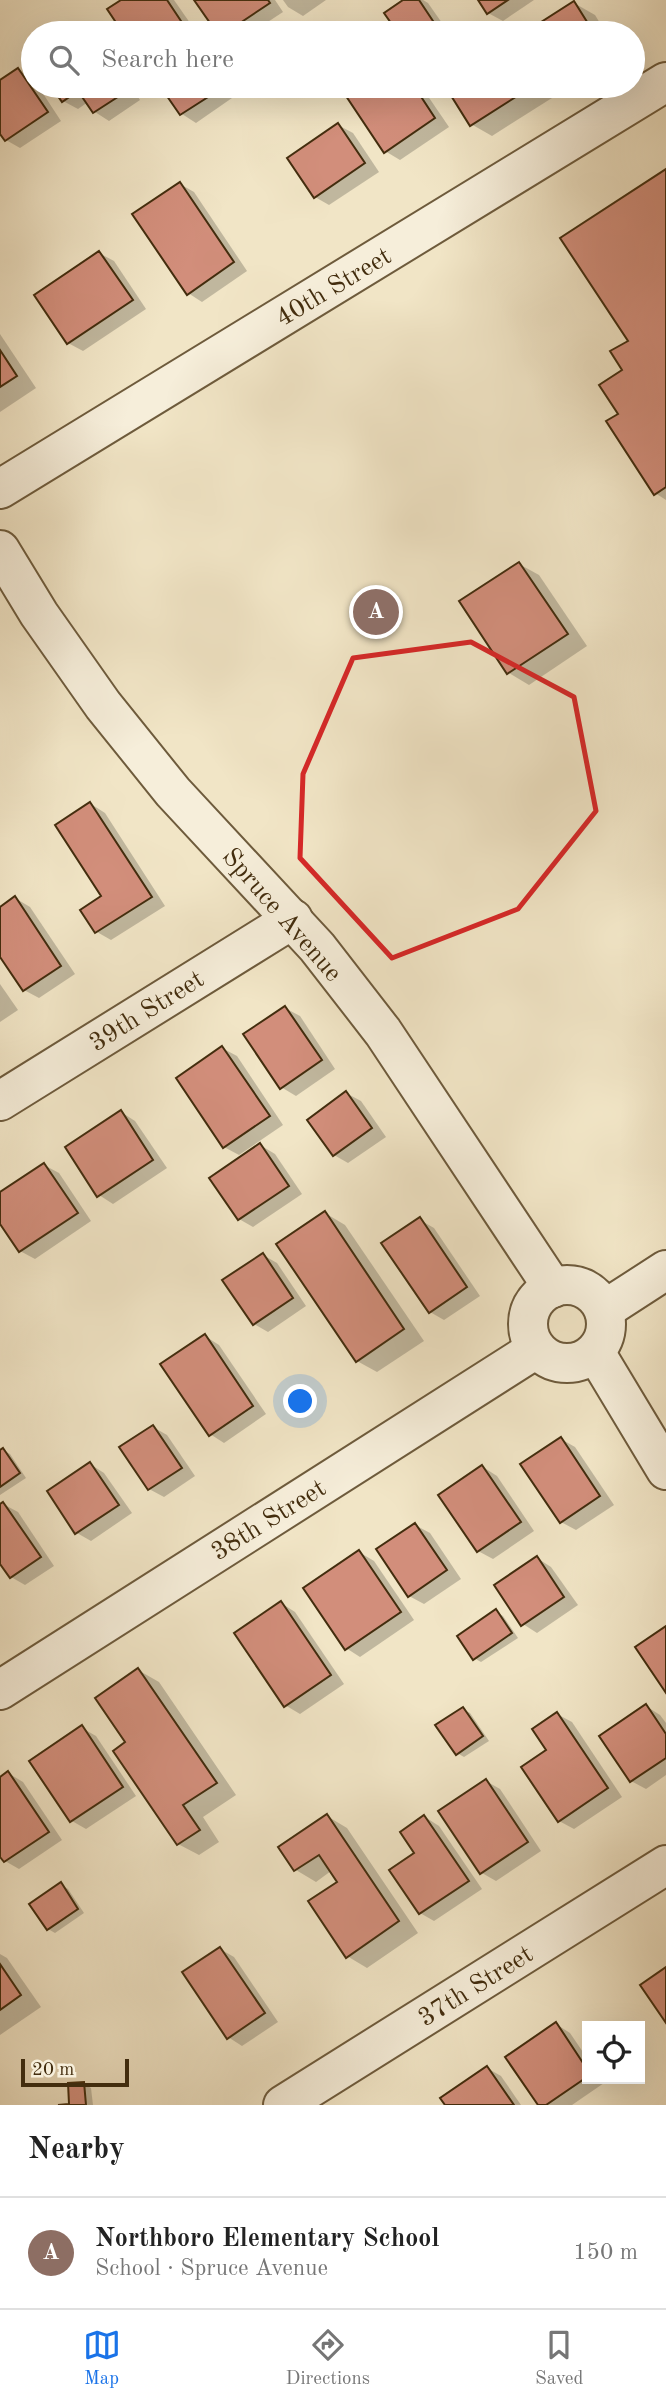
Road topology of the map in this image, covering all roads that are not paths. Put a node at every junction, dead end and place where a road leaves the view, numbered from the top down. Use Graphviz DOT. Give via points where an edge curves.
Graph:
graph roads {
  1 [pos="666,82"];
  2 [pos="645,95"];
  3 [pos="640,98"];
  4 [pos="0,489"];
  5 [pos="0,550"];
  6 [pos="293,919"];
  7 [pos="0,1101"];
  8 [pos="666,1270"];
  9 [pos="553,1288"];
  10 [pos="604,1310"];
  11 [pos="536,1349"];
  12 [pos="595,1352"];
  13 [pos="666,1470"];
  14 [pos="0,1690"];
  15 [pos="666,1865"];
  16 [pos="283,2105"];
  1 -- 2 [label="street, 40th Street"];
  3 -- 4 [label="street, 40th Street"];
  5 -- 6 [label="street, Spruce Avenue" via="103,705 173,792"];
  6 -- 7 [label="street, 39th Street"];
  6 -- 9 [label="street, Spruce Avenue" via="383,1032"];
  8 -- 10 [label="street"];
  9 -- 10 [label="street" via="577,1286 597,1299"];
  9 -- 11 [label="street" via="542,1294 528,1314 530,1339"];
  10 -- 12 [label="street" via="606,1332"];
  11 -- 12 [label="street" via="546,1358 572,1364"];
  11 -- 14 [label="street, 38th Street"];
  12 -- 13 [label="street"];
  15 -- 16 [label="street, 37th Street"];
}
